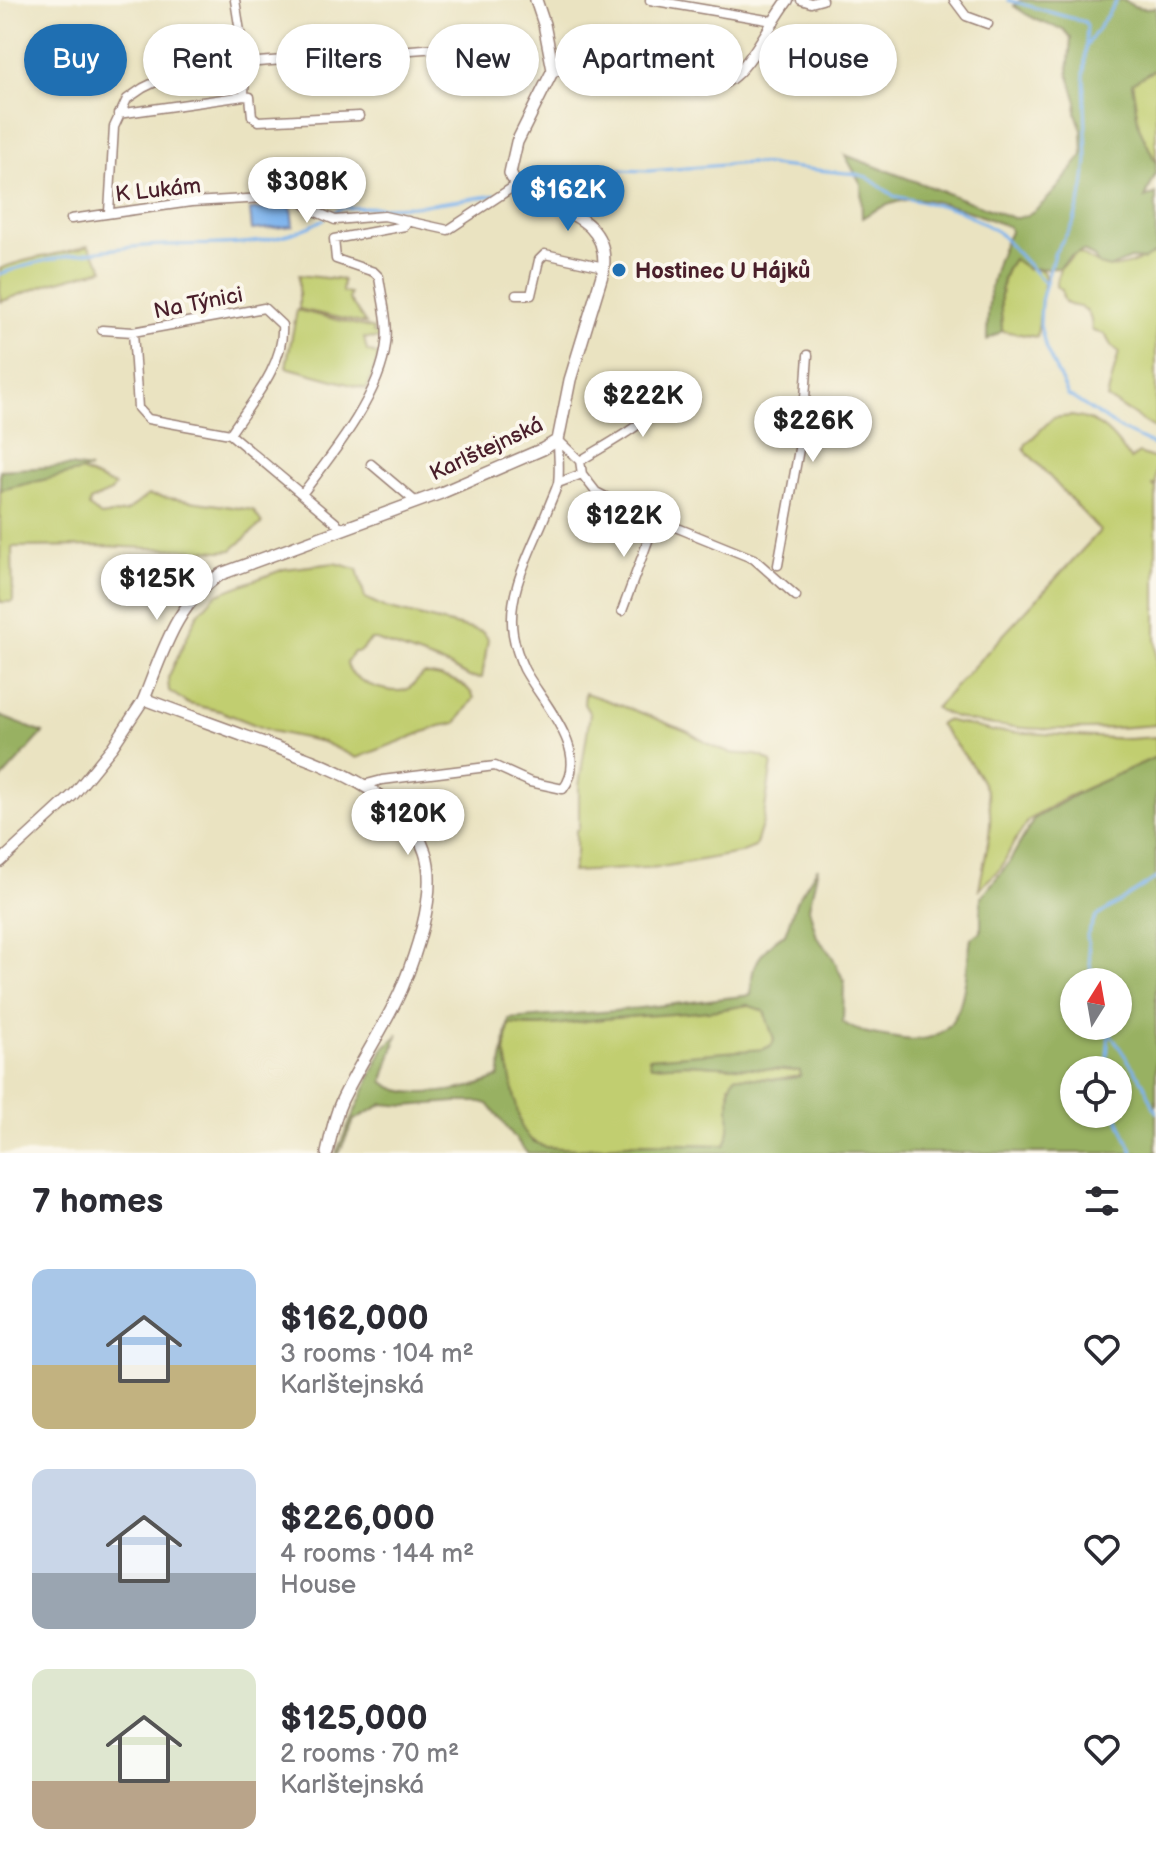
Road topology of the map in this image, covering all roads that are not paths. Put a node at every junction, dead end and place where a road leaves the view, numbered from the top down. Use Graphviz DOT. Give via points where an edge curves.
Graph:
graph roads {
  1 [pos="235,0"];
  2 [pos="536,0"];
  3 [pos="650,0"];
  4 [pos="788,0"];
  5 [pos="801,0"];
  6 [pos="822,0"];
  7 [pos="954,0"];
  8 [pos="773,21"];
  9 [pos="238,24"];
  10 [pos="988,24"];
  11 [pos="426,49"];
  12 [pos="260,62"];
  13 [pos="553,70"];
  14 [pos="143,88"];
  15 [pos="244,96"];
  16 [pos="118,114"];
  17 [pos="359,116"];
  18 [pos="516,185"];
  19 [pos="109,212"];
  20 [pos="71,219"];
  21 [pos="408,221"];
  22 [pos="604,267"];
  23 [pos="516,295"];
  24 [pos="102,330"];
  25 [pos="133,332"];
  26 [pos="808,355"];
  27 [pos="675,386"];
  28 [pos="230,434"];
  29 [pos="558,440"];
  30 [pos="580,461"];
  31 [pos="371,464"];
  32 [pos="582,474"];
  33 [pos="558,483"];
  34 [pos="302,494"];
  35 [pos="416,502"];
  36 [pos="656,519"];
  37 [pos="342,528"];
  38 [pos="778,565"];
  39 [pos="796,596"];
  40 [pos="622,611"];
  41 [pos="144,699"];
  42 [pos="362,786"];
  43 [pos="0,862"];
  44 [pos="327,1153"];
  1 -- 9 [label="street"];
  2 -- 13 [label="main road"];
  3 -- 8 [label="street"];
  4 -- 8 [label="street"];
  5 -- 6 [label="street"];
  7 -- 10 [label="street" via="966,16"];
  8 -- 13 [label="street" via="737,73 715,87"];
  11 -- 12 [label="street"];
  13 -- 18 [label="main road" via="513,154 510,173"];
  14 -- 16 [label="street"];
  15 -- 16 [label="street"];
  15 -- 17 [label="street" via="250,97 252,116 258,121"];
  16 -- 19 [label="street"];
  18 -- 21 [label="street, K Lukám" via="452,229"];
  18 -- 22 [label="main road" via="593,230 602,245"];
  19 -- 20 [label="street, K Lukám"];
  19 -- 21 [label="street, K Lukám" via="282,197 335,220 384,216"];
  21 -- 34 [label="street" via="405,226 334,239 336,259 379,277 386,347 345,437"];
  22 -- 23 [label="street" via="545,254 531,295"];
  22 -- 29 [label="main road, Karlštejnská"];
  24 -- 25 [label="street, Na Týnici"];
  25 -- 28 [label="street, Na Týnici" via="138,408 148,419"];
  25 -- 28 [label="street, Na Týnici" via="264,308 282,325 275,364"];
  26 -- 38 [label="street" via="803,427"];
  27 -- 30 [label="street" via="643,419"];
  28 -- 34 [label="street, Na Týnici"];
  29 -- 30 [label="street"];
  29 -- 33 [label="street"];
  29 -- 35 [label="main road, Karlštejnská"];
  30 -- 32 [label="street"];
  31 -- 35 [label="street"];
  32 -- 33 [label="street"];
  32 -- 36 [label="street" via="596,492"];
  33 -- 42 [label="street" via="518,582 512,618 523,667 565,737 570,781 563,789 552,789 495,766"];
  34 -- 37 [label="street, Na Týnici"];
  35 -- 37 [label="main road, Karlštejnská"];
  36 -- 39 [label="street" via="754,559"];
  36 -- 40 [label="street"];
  37 -- 41 [label="main road, Karlštejnská" via="256,559 197,592 177,618"];
  41 -- 42 [label="main road" via="304,757"];
  41 -- 43 [label="street" via="74,794"];
  42 -- 44 [label="main road" via="412,826 426,853 429,893 403,986 340,1104"];
}
